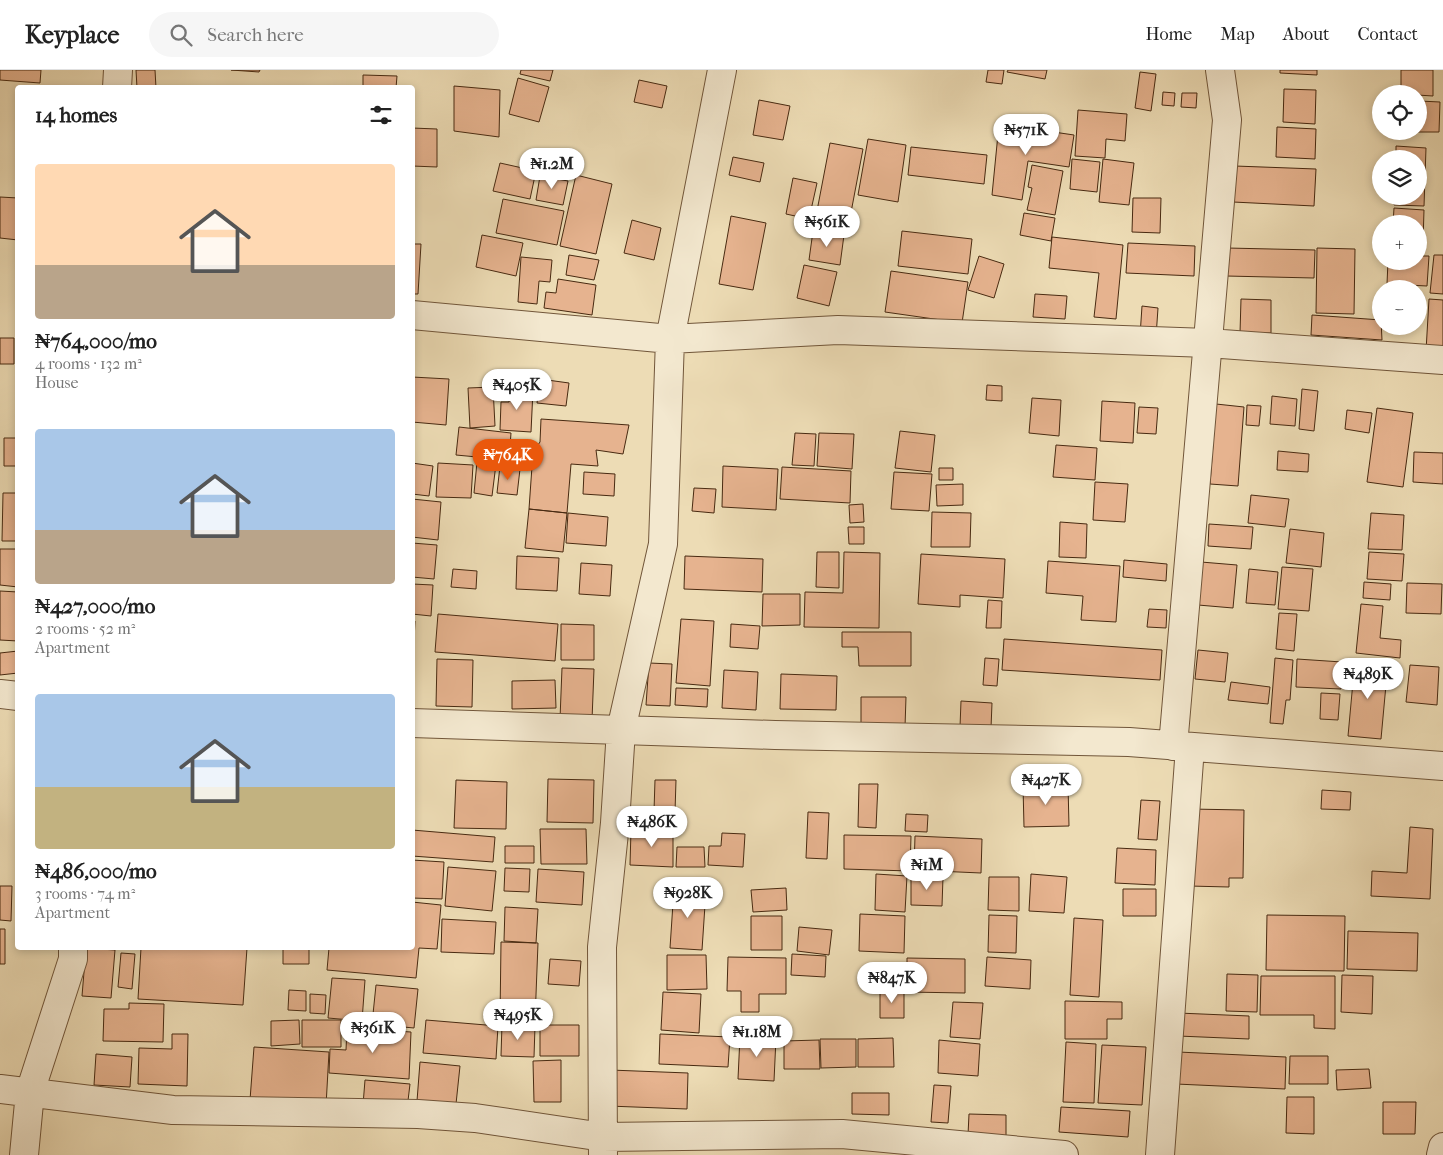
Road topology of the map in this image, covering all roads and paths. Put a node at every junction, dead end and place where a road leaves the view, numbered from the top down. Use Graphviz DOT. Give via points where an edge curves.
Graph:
graph roads {
  1 [pos="118,70"];
  2 [pos="722,70"];
  3 [pos="1220,70"];
  4 [pos="117,85"];
  5 [pos="415,315"];
  6 [pos="670,339"];
  7 [pos="1208,343"];
  8 [pos="1443,360"];
  9 [pos="0,694"];
  10 [pos="15,696"];
  11 [pos="415,723"];
  12 [pos="621,730"];
  13 [pos="1181,746"];
  14 [pos="1443,766"];
  15 [pos="73,950"];
  16 [pos="0,1089"];
  17 [pos="30,1092"];
  18 [pos="603,1146"];
  19 [pos="1443,1147"];
  20 [pos="24,1155"];
  21 [pos="1064,1155"];
  22 [pos="1160,1155"];
  23 [pos="1441,1155"];
  1 -- 4 [label="street"];
  2 -- 6 [label="street"];
  3 -- 7 [label="street" via="1227,120"];
  5 -- 6 [label="street"];
  6 -- 7 [label="street" via="838,330"];
  6 -- 12 [label="street" via="663,544"];
  7 -- 8 [label="street"];
  7 -- 13 [label="street"];
  9 -- 10 [label="street"];
  11 -- 12 [label="street"];
  12 -- 13 [label="street" via="1129,742"];
  12 -- 18 [label="street" via="602,947"];
  13 -- 14 [label="street"];
  13 -- 22 [label="street"];
  15 -- 17 [label="street" via="73,959"];
  16 -- 17 [label="street"];
  17 -- 18 [label="street" via="173,1110 476,1118"];
  17 -- 20 [label="street"];
  18 -- 21 [label="street" via="842,1134"];
  19 -- 23 [label="street"];
}
